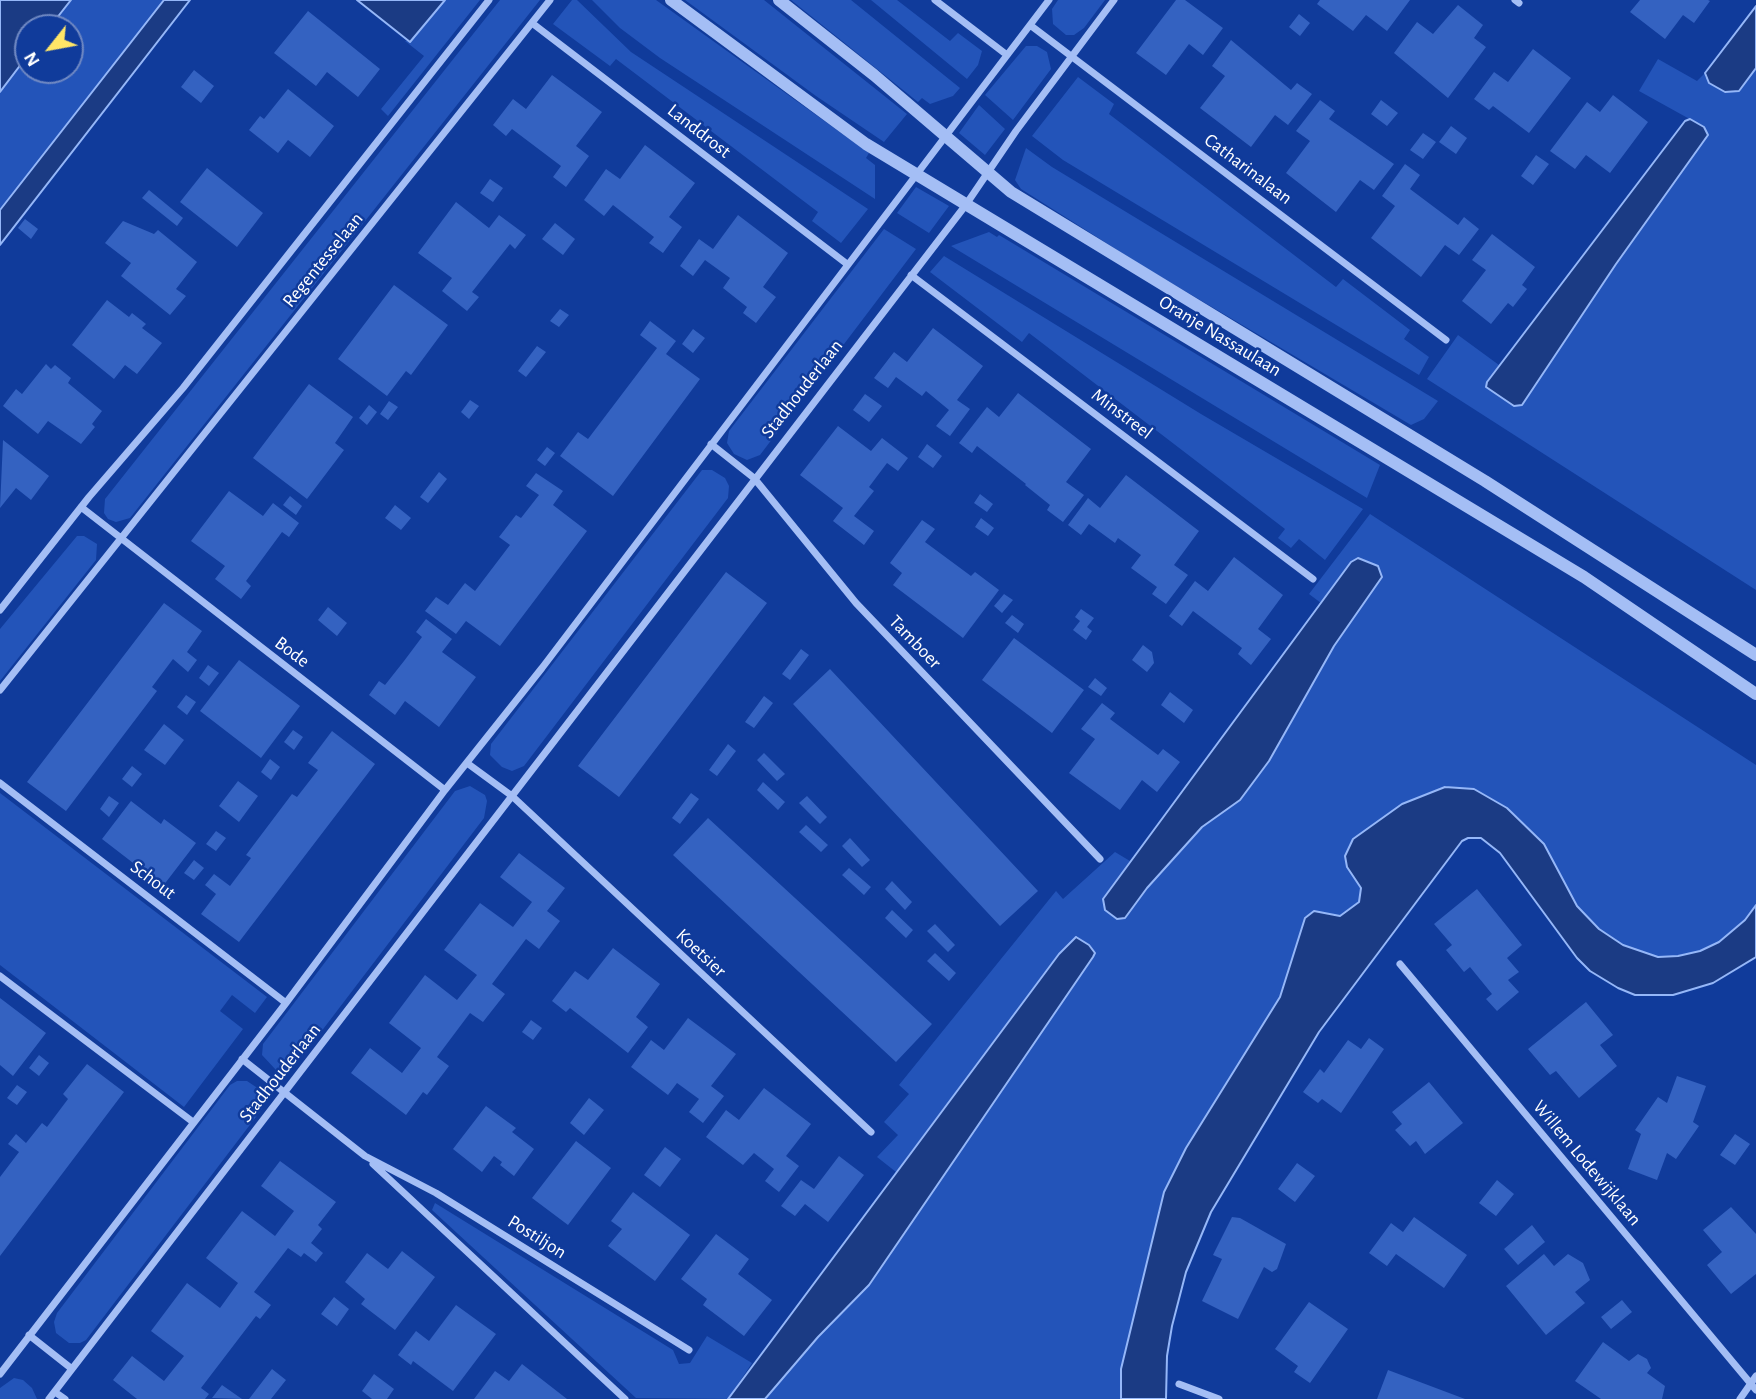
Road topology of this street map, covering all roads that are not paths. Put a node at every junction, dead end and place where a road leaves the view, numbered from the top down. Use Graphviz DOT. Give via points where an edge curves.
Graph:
graph roads {
  1 [pos="489,0"];
  2 [pos="550,0"];
  3 [pos="671,0"];
  4 [pos="779,0"];
  5 [pos="935,0"];
  6 [pos="1049,0"];
  7 [pos="1114,0"];
  8 [pos="533,23"];
  9 [pos="1030,25"];
  10 [pos="1007,55"];
  11 [pos="1072,55"];
  12 [pos="945,137"];
  13 [pos="917,173"];
  14 [pos="988,175"];
  15 [pos="965,206"];
  16 [pos="847,264"];
  17 [pos="911,275"];
  18 [pos="1446,340"];
  19 [pos="711,444"];
  20 [pos="754,478"];
  21 [pos="80,508"];
  22 [pos="119,540"];
  23 [pos="1313,579"];
  24 [pos="0,610"];
  25 [pos="1756,655"];
  26 [pos="0,690"];
  27 [pos="1756,694"];
  28 [pos="467,763"];
  29 [pos="0,783"];
  30 [pos="445,790"];
  31 [pos="512,796"];
  32 [pos="1100,859"];
  33 [pos="1400,964"];
  34 [pos="0,976"];
  35 [pos="286,1003"];
  36 [pos="242,1059"];
  37 [pos="285,1092"];
  38 [pos="193,1122"];
  39 [pos="871,1132"];
  40 [pos="365,1156"];
  41 [pos="29,1335"];
  42 [pos="689,1350"];
  43 [pos="72,1369"];
  44 [pos="0,1374"];
  45 [pos="1756,1376"];
  46 [pos="1751,1383"];
  47 [pos="1179,1384"];
  48 [pos="1756,1391"];
  49 [pos="52,1396"];
  50 [pos="65,1399"];
  51 [pos="625,1399"];
  52 [pos="1219,1399"];
  53 [pos="1740,1399"];
  1 -- 21 [label="street, Regentesselaan" via="183,388"];
  2 -- 8 [label="street, Regentesselaan"];
  3 -- 13 [label="street, Oranje Nassaulaan" via="866,144"];
  4 -- 12 [label="street, Oranje Nassaulaan"];
  5 -- 10 [label="street"];
  6 -- 9 [label="street, Stadhouderlaan"];
  7 -- 11 [label="street, Stadhouderlaan"];
  8 -- 16 [label="street, Landdrost"];
  8 -- 22 [label="street, Regentesselaan"];
  9 -- 10 [label="street, Stadhouderlaan"];
  9 -- 11 [label="street, Catharinalaan"];
  10 -- 12 [label="street, Stadhouderlaan"];
  11 -- 14 [label="street, Stadhouderlaan"];
  11 -- 18 [label="street, Catharinalaan"];
  12 -- 13 [label="street, Stadhouderlaan"];
  12 -- 14 [label="street, Oranje Nassaulaan"];
  13 -- 15 [label="street, Oranje Nassaulaan"];
  13 -- 16 [label="street, Stadhouderlaan"];
  14 -- 15 [label="street, Stadhouderlaan"];
  14 -- 25 [label="street, Oranje Nassaulaan" via="1162,287 1574,536"];
  15 -- 17 [label="street, Stadhouderlaan"];
  15 -- 27 [label="street, Oranje Nassaulaan" via="1584,577"];
  16 -- 19 [label="street, Stadhouderlaan"];
  17 -- 20 [label="street, Stadhouderlaan"];
  17 -- 23 [label="street, Minstreel"];
  19 -- 20 [label="street, Tamboer"];
  19 -- 28 [label="street, Stadhouderlaan"];
  20 -- 31 [label="street, Stadhouderlaan"];
  20 -- 32 [label="street, Tamboer" via="856,603"];
  21 -- 22 [label="street"];
  21 -- 24 [label="street, Regentesselaan"];
  22 -- 26 [label="street, Regentesselaan"];
  22 -- 30 [label="street, Bode"];
  28 -- 30 [label="street, Stadhouderlaan"];
  28 -- 31 [label="street"];
  29 -- 35 [label="street, Schout"];
  30 -- 35 [label="street, Stadhouderlaan"];
  31 -- 37 [label="street, Stadhouderlaan"];
  31 -- 39 [label="street, Koetsier"];
  33 -- 46 [label="street, Willem Lodewijklaan"];
  34 -- 38 [label="street"];
  35 -- 36 [label="street, Stadhouderlaan"];
  36 -- 37 [label="street, Postiljon"];
  36 -- 38 [label="street, Stadhouderlaan"];
  37 -- 40 [label="street, Postiljon"];
  37 -- 43 [label="street, Stadhouderlaan"];
  38 -- 41 [label="street, Stadhouderlaan"];
  40 -- 42 [label="street, Postiljon" via="436,1193"];
  40 -- 51 [label="street, Postiljon"];
  41 -- 43 [label="street"];
  41 -- 44 [label="street, Stadhouderlaan"];
  43 -- 49 [label="street, Stadhouderlaan"];
  45 -- 46 [label="street"];
  46 -- 48 [label="street, Willem Lodewijklaan"];
  46 -- 53 [label="street"];
  47 -- 52 [label="street"];
  49 -- 50 [label="street"];
}
